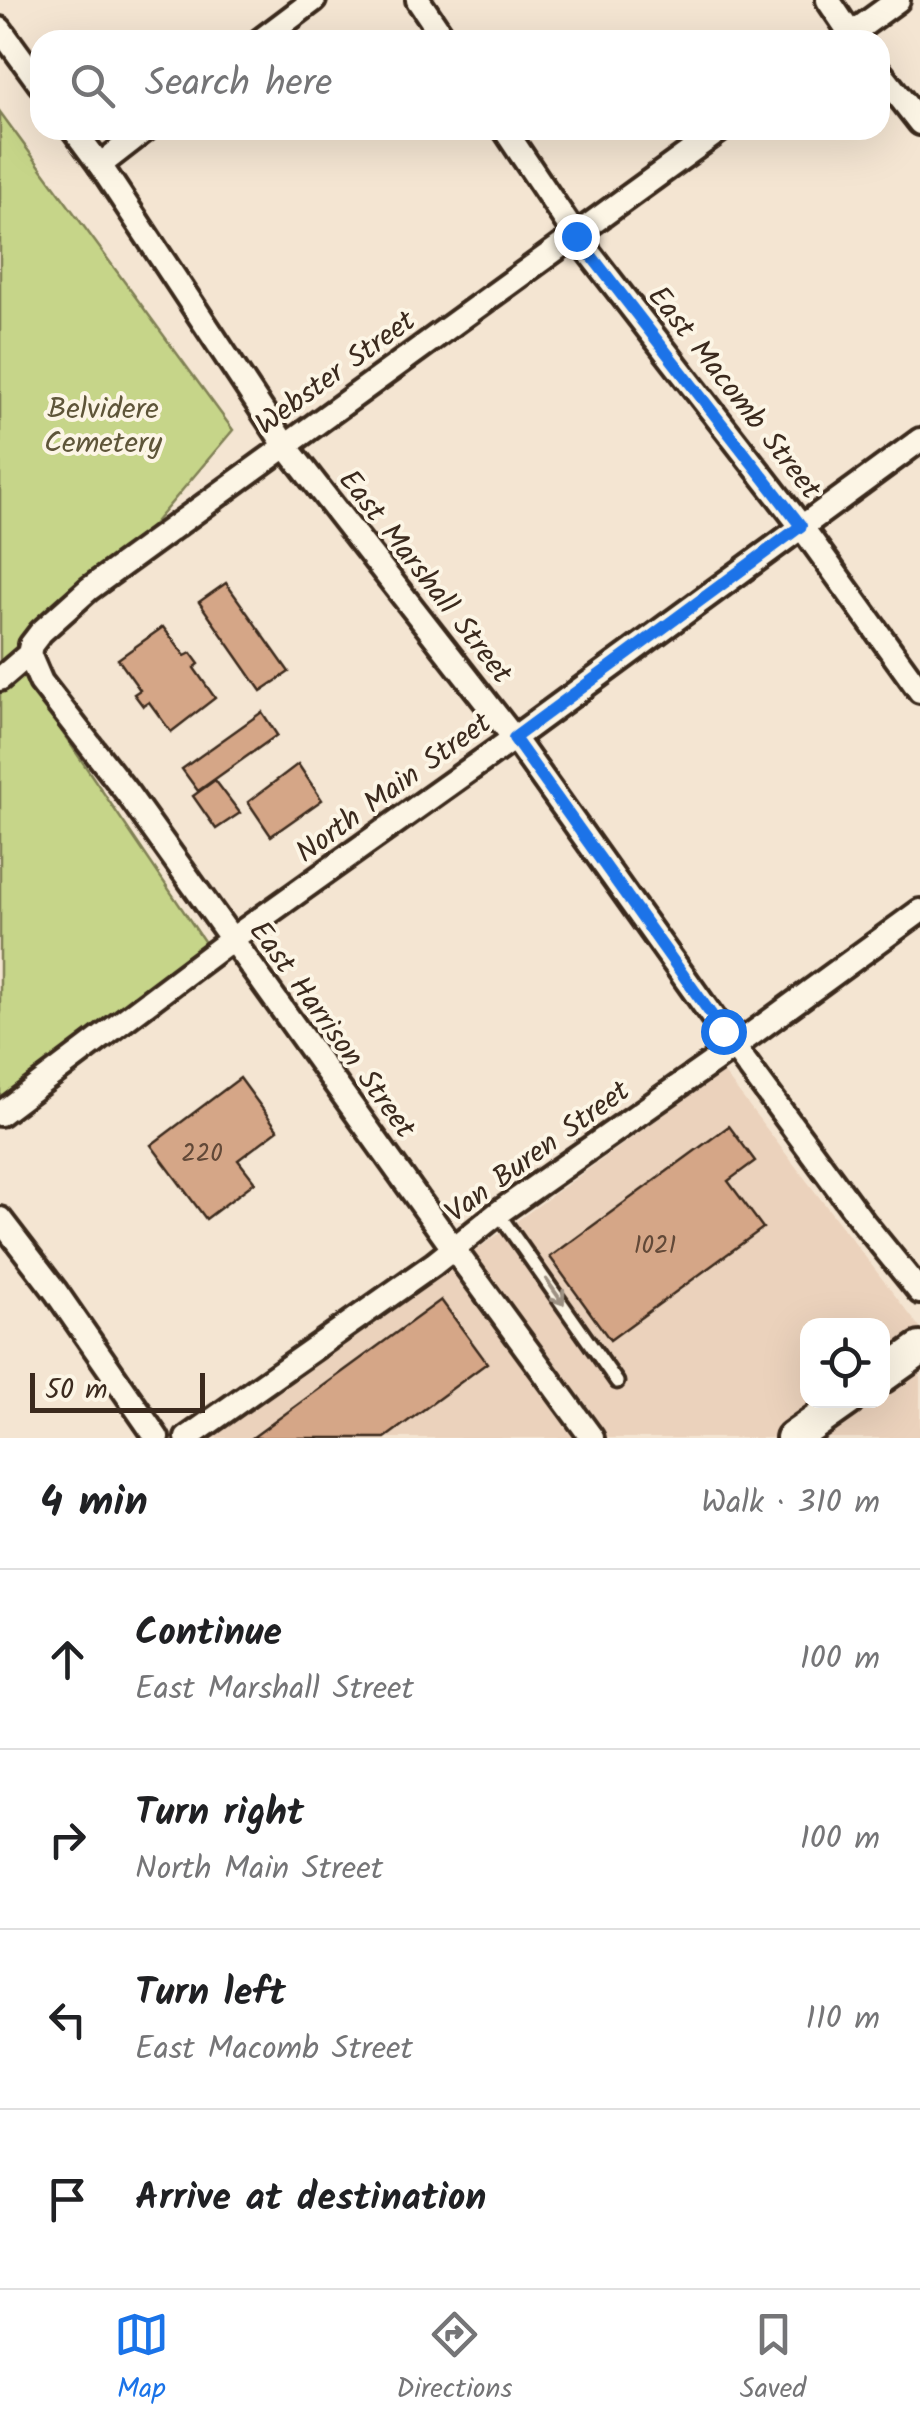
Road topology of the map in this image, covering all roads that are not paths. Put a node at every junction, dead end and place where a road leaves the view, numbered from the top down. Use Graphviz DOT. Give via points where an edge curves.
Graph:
graph roads {
  1 [pos="314,0"];
  2 [pos="418,0"];
  3 [pos="828,0"];
  4 [pos="898,0"];
  5 [pos="0,29"];
  6 [pos="275,30"];
  7 [pos="438,30"];
  8 [pos="845,30"];
  9 [pos="860,30"];
  10 [pos="30,70"];
  11 [pos="890,85"];
  12 [pos="920,123"];
  13 [pos="81,140"];
  14 [pos="132,140"];
  15 [pos="512,140"];
  16 [pos="706,140"];
  17 [pos="100,166"];
  18 [pos="576,236"];
  19 [pos="920,440"];
  20 [pos="285,444"];
  21 [pos="801,526"];
  22 [pos="29,654"];
  23 [pos="0,679"];
  24 [pos="920,690"];
  25 [pos="514,738"];
  26 [pos="920,911"];
  27 [pos="232,939"];
  28 [pos="734,1047"];
  29 [pos="0,1114"];
  30 [pos="498,1213"];
  31 [pos="0,1219"];
  32 [pos="453,1248"];
  33 [pos="920,1292"];
  34 [pos="920,1350"];
  35 [pos="890,1371"];
  36 [pos="617,1382"];
  37 [pos="836,1408"];
  38 [pos="158,1438"];
  39 [pos="187,1438"];
  40 [pos="592,1438"];
  41 [pos="793,1438"];
  1 -- 6 [label="street"];
  2 -- 7 [label="street"];
  3 -- 8 [label="street"];
  4 -- 9 [label="street"];
  5 -- 10 [label="street"];
  11 -- 12 [label="street"];
  13 -- 17 [label="street, East Marshall Street"];
  14 -- 17 [label="street"];
  15 -- 18 [label="street, East Macomb Street"];
  16 -- 18 [label="street, Webster Street"];
  17 -- 20 [label="street, East Marshall Street"];
  18 -- 20 [label="street, Webster Street"];
  18 -- 21 [label="street, East Macomb Street"];
  19 -- 21 [label="street, North Main Street"];
  20 -- 22 [label="street, Webster Street" via="90,588 41,632"];
  20 -- 25 [label="street, East Marshall Street"];
  21 -- 24 [label="street, East Macomb Street"];
  21 -- 25 [label="street, North Main Street"];
  22 -- 23 [label="street, Webster Street"];
  22 -- 27 [label="street, East Harrison Street" via="41,682"];
  25 -- 27 [label="street, North Main Street"];
  25 -- 28 [label="street, East Marshall Street"];
  26 -- 28 [label="street, Van Buren Street"];
  27 -- 29 [label="street, North Main Street"];
  27 -- 32 [label="street, East Harrison Street"];
  28 -- 30 [label="street, Van Buren Street"];
  28 -- 33 [label="street, East Marshall Street"];
  30 -- 32 [label="street, Van Buren Street"];
  30 -- 36 [label="lane, one-way"];
  31 -- 38 [label="street"];
  32 -- 39 [label="street, Van Buren Street"];
  32 -- 40 [label="street, East Harrison Street"];
  34 -- 35 [label="main road"];
  37 -- 41 [label="main road"];
}
